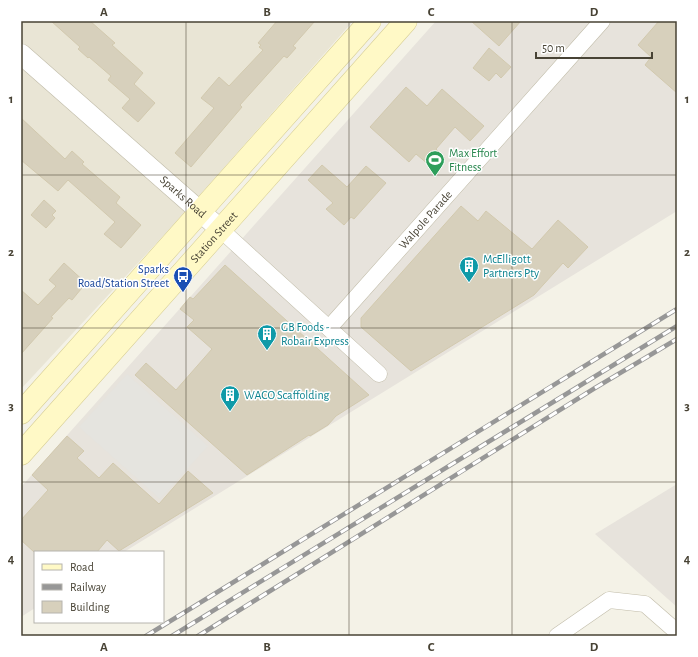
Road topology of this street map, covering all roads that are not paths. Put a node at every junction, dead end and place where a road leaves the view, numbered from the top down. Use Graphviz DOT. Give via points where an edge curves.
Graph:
graph roads {
  1 [pos="370,21"];
  2 [pos="406,21"];
  3 [pos="602,21"];
  4 [pos="21,54"];
  5 [pos="200,212"];
  6 [pos="220,229"];
  7 [pos="328,328"];
  8 [pos="379,374"];
  9 [pos="21,413"];
  10 [pos="21,454"];
  11 [pos="677,632"];
  12 [pos="557,636"];
  1 -- 5 [label="main road"];
  2 -- 6 [label="main road, Station Street"];
  3 -- 7 [label="street, Walpole Parade"];
  4 -- 5 [label="street, Sparks Road"];
  5 -- 6 [label="street, Sparks Road"];
  5 -- 9 [label="main road"];
  6 -- 7 [label="street, Sparks Road"];
  6 -- 10 [label="main road, Station Street"];
  7 -- 8 [label="street, Sparks Road"];
  11 -- 12 [label="street" via="645,604 609,600"];
}
